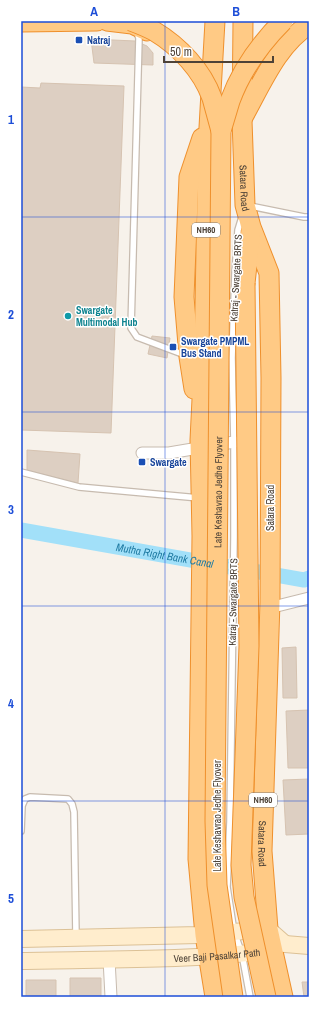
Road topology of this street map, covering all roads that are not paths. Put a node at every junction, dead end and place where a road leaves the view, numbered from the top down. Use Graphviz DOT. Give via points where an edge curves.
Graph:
graph roads {
  1 [pos="97,21"];
  2 [pos="107,21"];
  3 [pos="215,21"];
  4 [pos="243,21"];
  5 [pos="283,21"];
  6 [pos="21,22"];
  7 [pos="132,23"];
  8 [pos="309,25"];
  9 [pos="209,115"];
  10 [pos="242,120"];
  11 [pos="221,131"];
  12 [pos="245,205"];
  13 [pos="309,217"];
  14 [pos="251,227"];
  15 [pos="189,357"];
  16 [pos="234,442"];
  17 [pos="201,444"];
  18 [pos="142,453"];
  19 [pos="21,472"];
  20 [pos="201,498"];
  21 [pos="309,598"];
  22 [pos="270,605"];
  23 [pos="21,831"];
  24 [pos="268,929"];
  25 [pos="234,932"];
  26 [pos="205,935"];
  27 [pos="76,938"];
  28 [pos="21,939"];
  29 [pos="309,946"];
  30 [pos="279,947"];
  31 [pos="242,954"];
  32 [pos="208,956"];
  33 [pos="109,959"];
  34 [pos="21,960"];
  35 [pos="111,997"];
  36 [pos="215,997"];
  37 [pos="233,997"];
  38 [pos="250,997"];
  39 [pos="266,997"];
  40 [pos="283,997"];
  1 -- 6 [label="highway"];
  2 -- 7 [label="highway"];
  3 -- 9 [label="highway, NH60"];
  4 -- 10 [label="highway, Satara Road / NH60"];
  5 -- 11 [label="highway, Late Keshavrao Jedhe Flyover, bridge" via="251,61 230,100"];
  7 -- 9 [label="highway" via="161,39 183,60 195,76"];
  7 -- 11 [label="highway, Late Keshavrao Jedhe Flyover, bridge" via="153,30 170,42 190,62 211,96"];
  7 -- 15 [label="lane" via="139,38 131,328 137,337"];
  8 -- 10 [label="highway" via="286,45 274,61"];
  9 -- 15 [label="highway" via="189,177 184,297"];
  9 -- 17 [label="highway, NH60"];
  10 -- 12 [label="highway, Satara Road / NH60"];
  11 -- 37 [label="highway, Late Keshavrao Jedhe Flyover, bridge" via="215,821 217,885"];
  12 -- 13 [label="lane"];
  12 -- 14 [label="highway, Satara Road / NH60"];
  12 -- 16 [label="lane, Katraj - Swargate BRTS" via="238,230 235,273 232,358"];
  14 -- 22 [label="highway, Satara Road / NH60" via="269,273"];
  14 -- 39 [label="highway, bridge" via="245,283 250,646 241,865 244,897"];
  15 -- 17 [label="highway"];
  16 -- 17 [label="street"];
  16 -- 25 [label="lane, Katraj - Swargate BRTS" via="227,887"];
  17 -- 18 [label="street" via="169,453"];
  17 -- 20 [label="highway, NH60"];
  19 -- 20 [label="lane" via="79,487"];
  20 -- 26 [label="highway, NH60" via="198,859"];
  21 -- 22 [label="street"];
  22 -- 24 [label="highway, Satara Road / NH60" via="262,851"];
  23 -- 27 [label="lane" via="22,806 25,799 68,799 72,804"];
  24 -- 25 [label="main road"];
  24 -- 30 [label="highway, Satara Road / NH60"];
  25 -- 26 [label="main road"];
  25 -- 31 [label="lane, Katraj - Swargate BRTS"];
  26 -- 27 [label="main road"];
  26 -- 32 [label="highway, NH60"];
  27 -- 28 [label="main road"];
  29 -- 30 [label="main road, Veer Baji Pasalkar Path"];
  30 -- 31 [label="main road, Veer Baji Pasalkar Path"];
  30 -- 40 [label="highway, Satara Road / NH60"];
  31 -- 32 [label="main road, Veer Baji Pasalkar Path"];
  31 -- 38 [label="lane, Katraj - Swargate BRTS"];
  32 -- 33 [label="main road, Veer Baji Pasalkar Path"];
  32 -- 36 [label="highway"];
  33 -- 34 [label="main road, Veer Baji Pasalkar Path"];
  33 -- 35 [label="street"];
}
